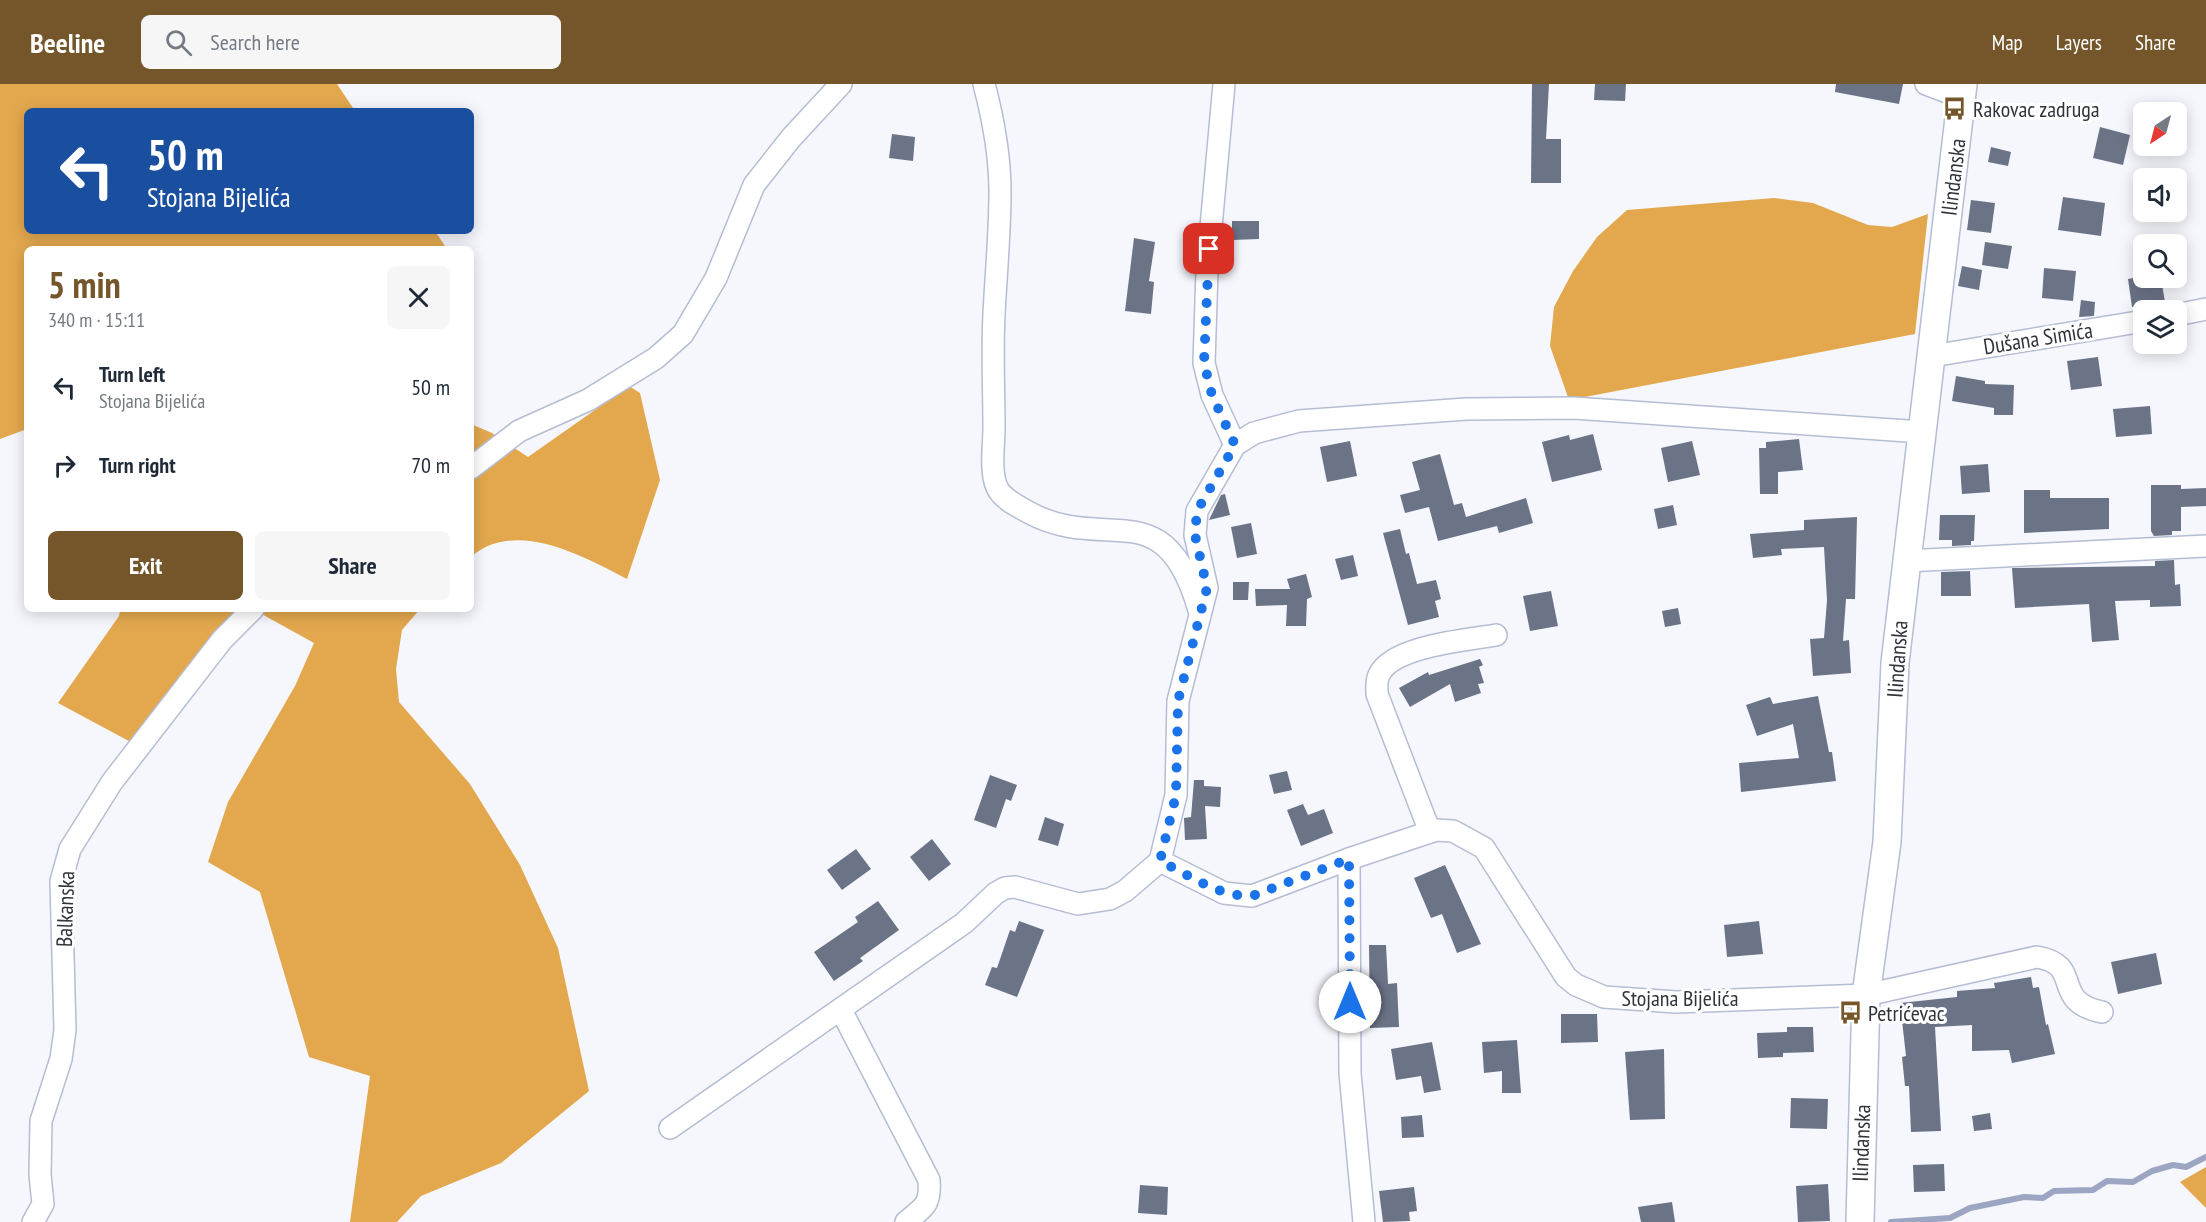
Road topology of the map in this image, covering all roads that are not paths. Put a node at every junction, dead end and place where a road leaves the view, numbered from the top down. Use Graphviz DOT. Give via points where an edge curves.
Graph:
graph roads {
  1 [pos="841,84"];
  2 [pos="984,84"];
  3 [pos="1224,84"];
  4 [pos="1926,84"];
  5 [pos="1963,91"];
  6 [pos="2206,309"];
  7 [pos="2187,313"];
  8 [pos="2133,323"];
  9 [pos="1932,356"];
  10 [pos="1922,432"];
  11 [pos="1235,445"];
  12 [pos="474,466"];
  13 [pos="2206,546"];
  14 [pos="1906,561"];
  15 [pos="250,612"];
  16 [pos="1200,614"];
  17 [pos="1496,636"];
  18 [pos="1430,832"];
  19 [pos="1349,859"];
  20 [pos="1160,861"];
  21 [pos="1866,995"];
  22 [pos="841,1010"];
  23 [pos="2102,1012"];
  24 [pos="670,1128"];
  25 [pos="1860,1219"];
  26 [pos="33,1222"];
  27 [pos="906,1222"];
  28 [pos="1364,1222"];
  1 -- 12 [label="street" via="754,185 716,278 683,333 656,358 588,400 519,431"];
  2 -- 16 [label="street" via="992,114 1000,189 993,318 997,489 1005,499 1060,525 1140,531 1155,538 1188,575"];
  3 -- 11 [label="street" via="1207,271 1204,363 1212,395"];
  4 -- 5 [label="street"];
  5 -- 9 [label="street, Ilindanska"];
  6 -- 7 [label="street"];
  8 -- 9 [label="street, Dušana Simića"];
  9 -- 10 [label="street, Ilindanska"];
  10 -- 11 [label="street" via="1574,408 1466,409 1299,422 1254,433"];
  10 -- 14 [label="street, Ilindanska"];
  11 -- 16 [label="street" via="1197,511 1195,535 1207,588"];
  13 -- 14 [label="street"];
  14 -- 21 [label="street, Ilindanska" via="1895,663 1887,842"];
  15 -- 26 [label="street, Balkanska" via="222,640 112,782 70,849 61,880 65,1030 61,1059 41,1121 43,1204"];
  16 -- 20 [label="street" via="1178,701 1176,795"];
  17 -- 18 [label="street" via="1399,656 1378,676 1377,694"];
  18 -- 19 [label="street, Stojana Bijelića"];
  18 -- 21 [label="street, Stojana Bijelića" via="1453,831 1484,848 1558,968 1589,991 1604,996 1676,1002"];
  19 -- 20 [label="street, Stojana Bijelića" via="1252,896 1224,893"];
  19 -- 28 [label="street" via="1350,1073"];
  20 -- 22 [label="street" via="1125,891 1095,903 1077,904 1015,887 1005,888 964,923"];
  21 -- 23 [label="street, Stojana Bijelića" via="2037,957 2059,964 2072,998"];
  21 -- 25 [label="street, Ilindanska"];
  22 -- 24 [label="street"];
  22 -- 27 [label="street" via="928,1180 930,1197"];
}
